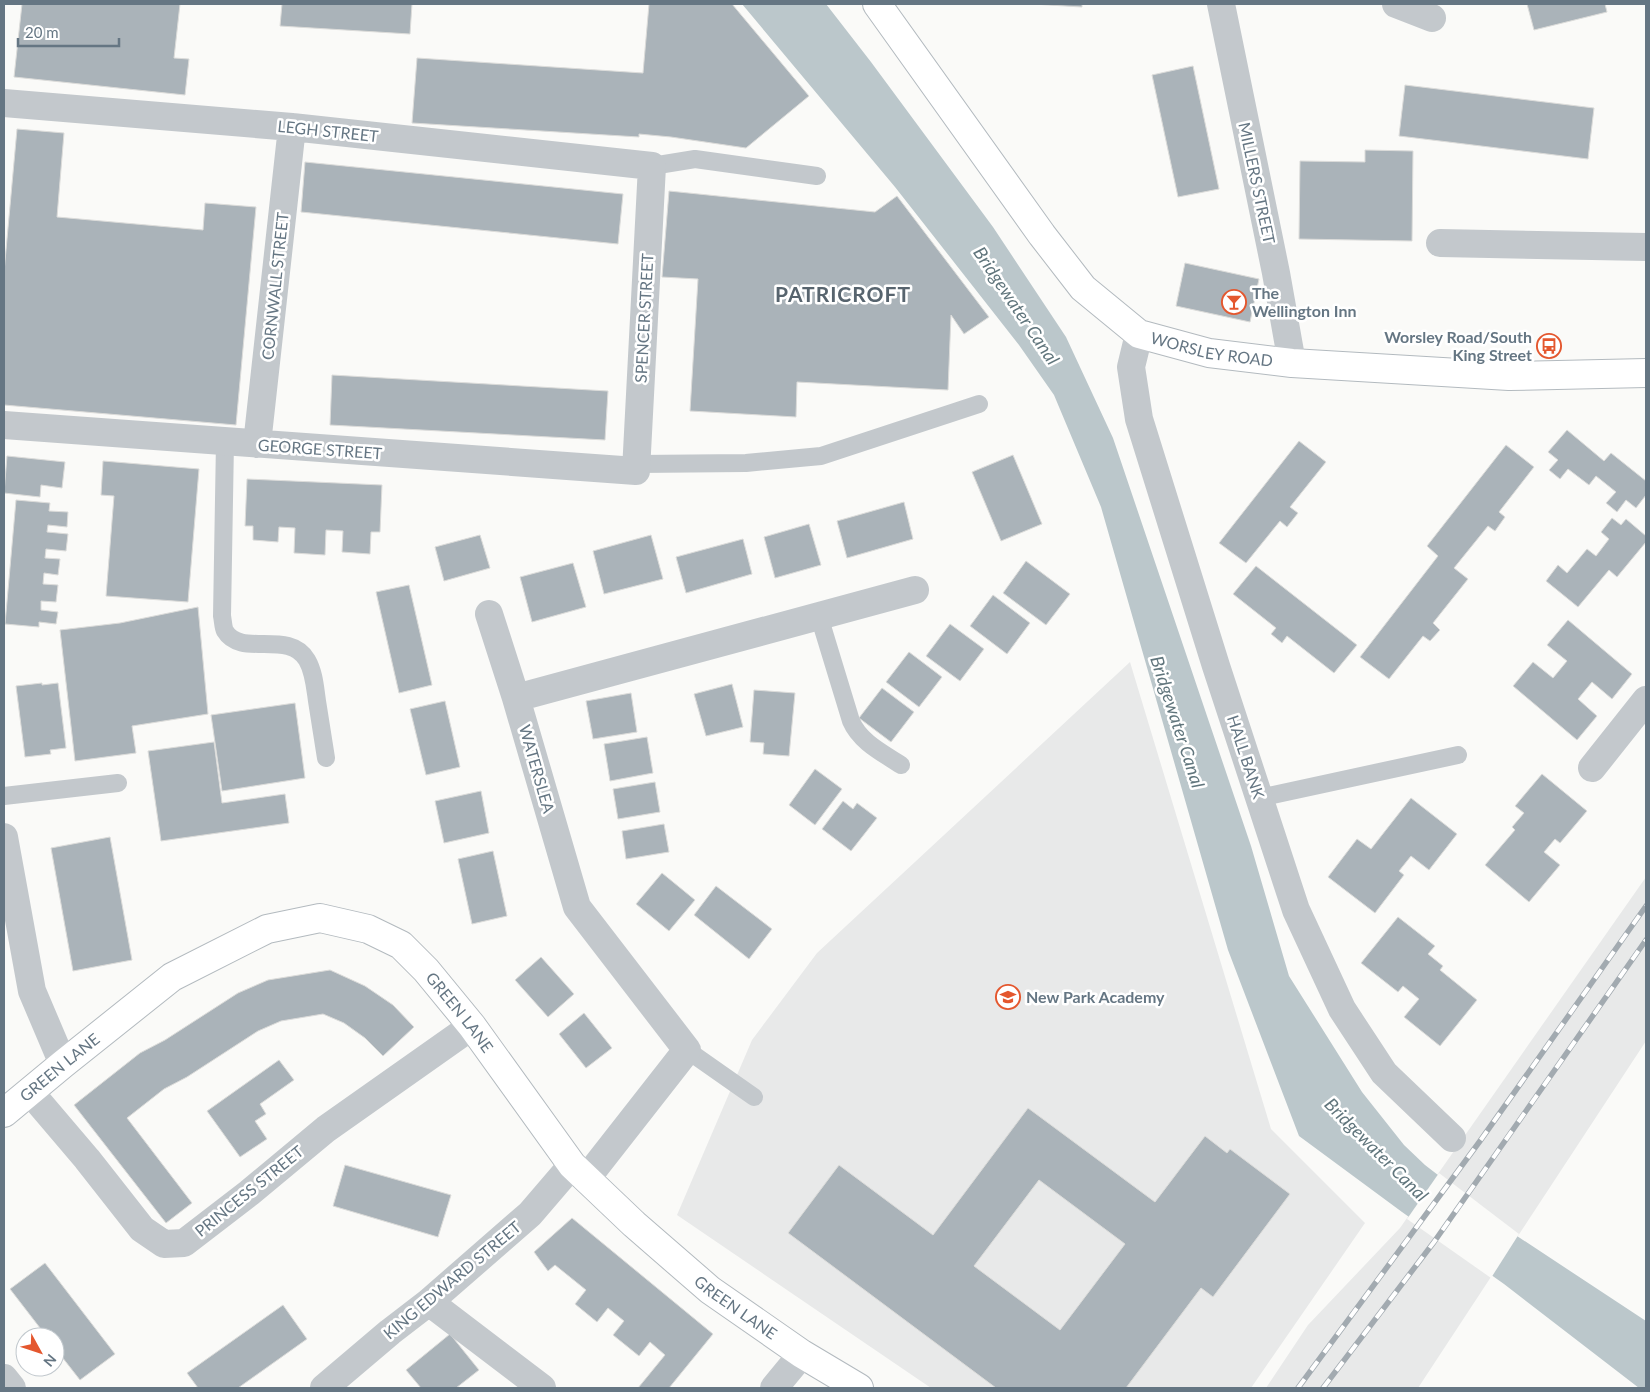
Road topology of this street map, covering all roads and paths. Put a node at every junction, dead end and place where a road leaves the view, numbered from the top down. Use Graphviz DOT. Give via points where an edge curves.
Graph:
graph roads {
  1 [pos="877,4"];
  2 [pos="1221,4"];
  3 [pos="1396,4"];
  4 [pos="1432,18"];
  5 [pos="4,103"];
  6 [pos="292,127"];
  7 [pos="652,166"];
  8 [pos="817,176"];
  9 [pos="1440,243"];
  10 [pos="1646,247"];
  11 [pos="1139,334"];
  12 [pos="1292,363"];
  13 [pos="1646,373"];
  14 [pos="979,404"];
  15 [pos="4,425"];
  16 [pos="225,442"];
  17 [pos="257,444"];
  18 [pos="636,467"];
  19 [pos="915,590"];
  20 [pos="489,614"];
  21 [pos="819,616"];
  22 [pos="516,698"];
  23 [pos="1646,700"];
  24 [pos="1458,755"];
  25 [pos="326,758"];
  26 [pos="902,765"];
  27 [pos="1592,768"];
  28 [pos="118,783"];
  29 [pos="4,796"];
  30 [pos="1259,798"];
  31 [pos="4,837"];
  32 [pos="472,1026"];
  33 [pos="687,1050"];
  34 [pos="63,1064"];
  35 [pos="30,1092"];
  36 [pos="754,1098"];
  37 [pos="4,1113"];
  38 [pos="1452,1138"];
  39 [pos="579,1172"];
  40 [pos="429,1302"];
  41 [pos="802,1354"];
  42 [pos="4,1378"];
  43 [pos="12,1388"];
  44 [pos="324,1388"];
  45 [pos="542,1388"];
  46 [pos="774,1388"];
  47 [pos="859,1388"];
  1 -- 11 [label="main road, WORSLEY ROAD" via="1083,288"];
  2 -- 12 [label="street, MILLERS STREET"];
  3 -- 4 [label="street"];
  5 -- 6 [label="street, LEGH STREET"];
  6 -- 7 [label="street, LEGH STREET"];
  6 -- 17 [label="street, CORNWALL STREET"];
  7 -- 8 [label="lane" via="695,159"];
  7 -- 18 [label="street, SPENCER STREET"];
  9 -- 10 [label="street"];
  11 -- 12 [label="main road, WORSLEY ROAD" via="1209,353"];
  11 -- 30 [label="street, HALL BANK" via="1131,368 1139,419"];
  12 -- 13 [label="main road, WORSLEY ROAD" via="1509,376"];
  14 -- 18 [label="lane" via="821,456 746,463"];
  15 -- 16 [label="street, GEORGE STREET"];
  16 -- 17 [label="street, GEORGE STREET"];
  16 -- 25 [label="lane" via="224,630 235,640 286,644 307,659"];
  17 -- 18 [label="street, GEORGE STREET"];
  19 -- 21 [label="street"];
  20 -- 22 [label="street, WATERSLEA"];
  21 -- 22 [label="street"];
  21 -- 26 [label="lane" via="855,731"];
  22 -- 33 [label="street, WATERSLEA" via="577,907"];
  23 -- 27 [label="street"];
  24 -- 30 [label="lane"];
  28 -- 29 [label="lane"];
  30 -- 38 [label="street, HALL BANK" via="1296,910 1342,1009 1384,1073"];
  31 -- 34 [label="street" via="32,991"];
  32 -- 34 [label="main road, GREEN LANE" via="401,945 368,929 320,918 267,929 172,977"];
  32 -- 35 [label="street, PRINCESS STREET" via="326,1129 184,1243 164,1244 142,1229"];
  32 -- 39 [label="main road, GREEN LANE"];
  33 -- 36 [label="lane"];
  33 -- 39 [label="street"];
  34 -- 35 [label="main road, GREEN LANE"];
  35 -- 37 [label="main road, GREEN LANE"];
  39 -- 40 [label="street, KING EDWARD STREET"];
  39 -- 41 [label="main road, GREEN LANE" via="710,1290"];
  40 -- 44 [label="street, KING EDWARD STREET"];
  40 -- 45 [label="street"];
  41 -- 46 [label="street"];
  41 -- 47 [label="main road, GREEN LANE"];
  42 -- 43 [label="street"];
}
